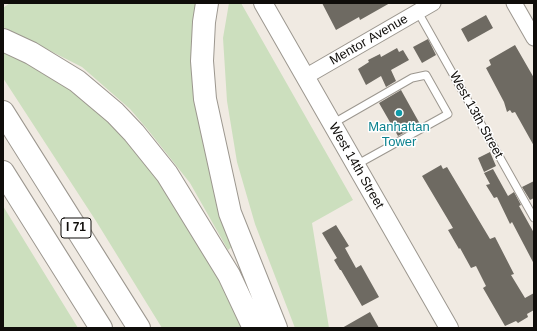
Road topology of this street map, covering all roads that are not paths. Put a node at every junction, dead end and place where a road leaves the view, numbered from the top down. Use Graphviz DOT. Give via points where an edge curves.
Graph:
graph roads {
  1 [pos="207,3"];
  2 [pos="263,3"];
  3 [pos="433,3"];
  4 [pos="514,3"];
  5 [pos="418,12"];
  6 [pos="534,38"];
  7 [pos="8,42"];
  8 [pos="305,77"];
  9 [pos="8,120"];
  10 [pos="332,124"];
  11 [pos="355,165"];
  12 [pos="3,172"];
  13 [pos="534,218"];
  14 [pos="100,328"];
  15 [pos="139,328"];
  16 [pos="254,328"];
  17 [pos="276,328"];
  18 [pos="449,328"];
  1 -- 17 [label="highway" via="202,61 205,99 230,213"];
  2 -- 8 [label="street, West 14th Street"];
  3 -- 5 [label="street, Mentor Avenue"];
  4 -- 6 [label="street"];
  5 -- 8 [label="street, Mentor Avenue"];
  5 -- 13 [label="lane, West 13th Street"];
  7 -- 16 [label="highway" via="31,52 77,81 134,133 167,174 229,275"];
  8 -- 10 [label="street, West 14th Street"];
  9 -- 15 [label="highway, I 71"];
  10 -- 11 [label="street, West 14th Street"];
  10 -- 11 [label="lane" via="412,78 426,75 448,114"];
  11 -- 18 [label="street, West 14th Street"];
  12 -- 14 [label="highway, I 71"];
}
